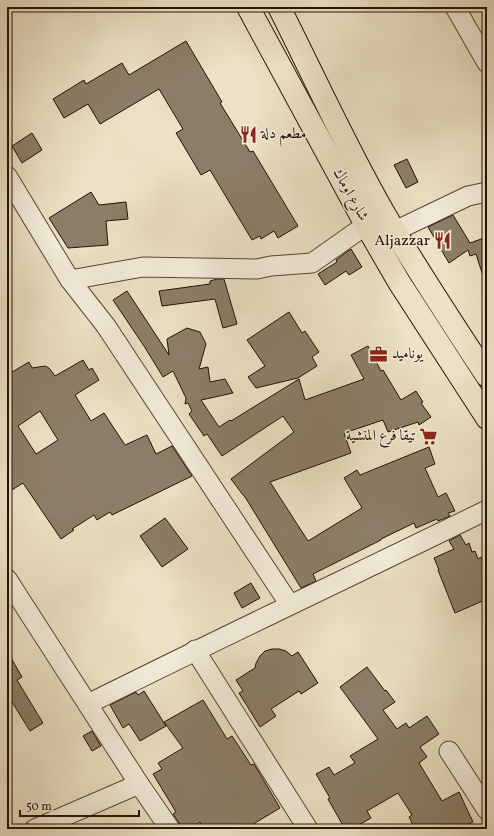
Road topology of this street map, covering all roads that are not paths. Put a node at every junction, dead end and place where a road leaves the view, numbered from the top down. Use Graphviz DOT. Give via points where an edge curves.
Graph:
graph roads {
  1 [pos="248,7"];
  2 [pos="279,7"];
  3 [pos="455,7"];
  4 [pos="487,63"];
  5 [pos="7,176"];
  6 [pos="487,192"];
  7 [pos="366,225"];
  8 [pos="395,231"];
  9 [pos="70,280"];
  10 [pos="487,376"];
  11 [pos="487,418"];
  12 [pos="487,510"];
  13 [pos="7,579"];
  14 [pos="290,605"];
  15 [pos="195,650"];
  16 [pos="88,704"];
  17 [pos="449,751"];
  18 [pos="139,784"];
  19 [pos="487,810"];
  20 [pos="39,828"];
  21 [pos="170,829"];
  22 [pos="308,829"];
  1 -- 7 [label="main road, شارع اوماك"];
  2 -- 8 [label="main road, شارع اوماك" via="349,148"];
  3 -- 4 [label="street"];
  5 -- 9 [label="street"];
  6 -- 8 [label="street" via="468,196"];
  7 -- 9 [label="street" via="312,263 257,269 143,267"];
  7 -- 11 [label="main road, شارع اوماك" via="399,282"];
  8 -- 10 [label="main road, شارع اوماك"];
  9 -- 14 [label="street" via="106,326"];
  12 -- 14 [label="street"];
  13 -- 16 [label="street"];
  14 -- 15 [label="street"];
  15 -- 16 [label="street"];
  15 -- 22 [label="street"];
  16 -- 18 [label="street"];
  17 -- 19 [label="street"];
  18 -- 20 [label="street"];
  18 -- 21 [label="street"];
}
